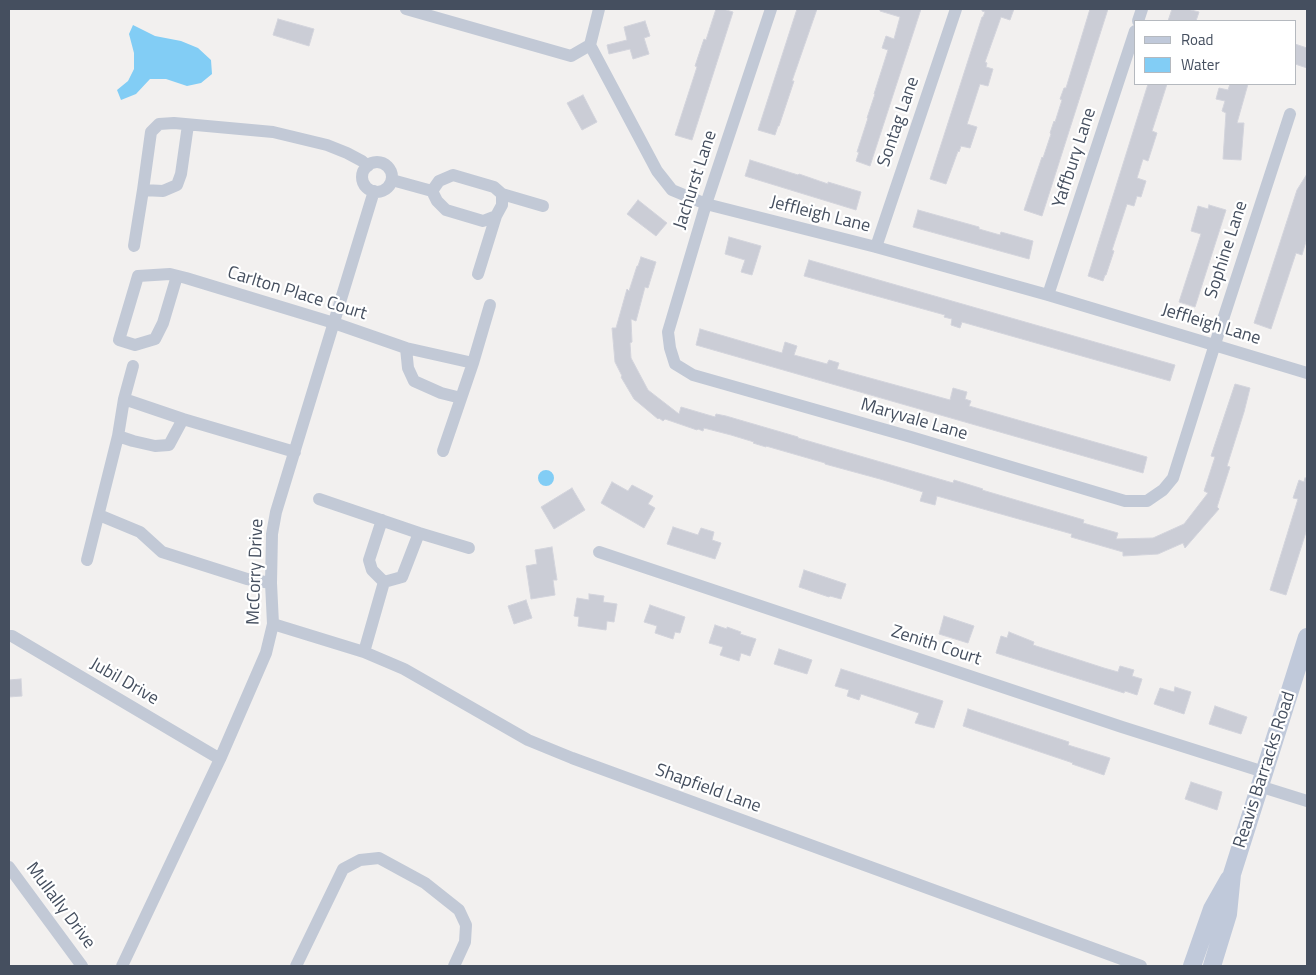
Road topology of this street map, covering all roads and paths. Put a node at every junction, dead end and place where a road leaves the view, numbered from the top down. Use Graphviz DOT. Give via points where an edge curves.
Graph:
graph roads {
  1 [pos="406,9"];
  2 [pos="599,9"];
  3 [pos="771,9"];
  4 [pos="956,9"];
  5 [pos="1134,35"];
  6 [pos="590,45"];
  7 [pos="1290,114"];
  8 [pos="188,125"];
  9 [pos="368,166"];
  10 [pos="392,180"];
  11 [pos="143,190"];
  12 [pos="432,191"];
  13 [pos="374,192"];
  14 [pos="502,194"];
  15 [pos="706,204"];
  16 [pos="543,206"];
  17 [pos="496,216"];
  18 [pos="134,246"];
  19 [pos="876,247"];
  20 [pos="478,274"];
  21 [pos="177,276"];
  22 [pos="1048,295"];
  23 [pos="490,305"];
  24 [pos="334,322"];
  25 [pos="1214,344"];
  26 [pos="406,348"];
  27 [pos="473,363"];
  28 [pos="675,364"];
  29 [pos="133,366"];
  30 [pos="1307,372"];
  31 [pos="460,398"];
  32 [pos="124,399"];
  33 [pos="183,419"];
  34 [pos="118,436"];
  35 [pos="444,451"];
  36 [pos="295,452"];
  37 [pos="319,498"];
  38 [pos="1147,501"];
  39 [pos="99,515"];
  40 [pos="382,520"];
  41 [pos="419,533"];
  42 [pos="469,548"];
  43 [pos="599,552"];
  44 [pos="87,560"];
  45 [pos="384,582"];
  46 [pos="271,583"];
  47 [pos="274,624"];
  48 [pos="9,636"];
  49 [pos="1307,637"];
  50 [pos="364,652"];
  51 [pos="220,759"];
  52 [pos="1262,779"];
  53 [pos="1307,800"];
  54 [pos="9,867"];
  55 [pos="1232,874"];
  56 [pos="82,966"];
  57 [pos="122,966"];
  58 [pos="296,966"];
  59 [pos="454,966"];
  60 [pos="1141,966"];
  61 [pos="1192,966"];
  62 [pos="1212,966"];
  1 -- 6 [label="street" via="571,56"];
  2 -- 6 [label="street"];
  3 -- 15 [label="street, Jachurst Lane"];
  4 -- 19 [label="street, Sontag Lane"];
  5 -- 22 [label="street, Yaffbury Lane"];
  6 -- 15 [label="street, Jeffleigh Lane" via="657,171 672,190"];
  7 -- 25 [label="street, Sophine Lane"];
  8 -- 9 [label="street" via="272,132 327,145"];
  8 -- 11 [label="street" via="177,185 163,191"];
  8 -- 11 [label="street" via="159,124 151,132"];
  9 -- 10 [label="street" via="384,164 391,171"];
  9 -- 13 [label="street" via="363,178"];
  10 -- 12 [label="street"];
  10 -- 13 [label="street" via="383,191"];
  11 -- 18 [label="street"];
  12 -- 14 [label="street" via="439,181 453,174 494,187"];
  12 -- 17 [label="street" via="446,210 483,221"];
  13 -- 24 [label="street, McCorry Drive"];
  14 -- 16 [label="street"];
  14 -- 17 [label="street" via="502,205"];
  15 -- 19 [label="street, Jeffleigh Lane"];
  15 -- 28 [label="street, Jachurst Lane" via="668,332"];
  17 -- 20 [label="street"];
  19 -- 22 [label="street, Jeffleigh Lane"];
  21 -- 21 [label="street, Carlton Place Court" via="138,276 119,340 135,345 154,339 163,323"];
  21 -- 24 [label="street, Carlton Place Court"];
  22 -- 25 [label="street, Jeffleigh Lane"];
  23 -- 27 [label="street"];
  24 -- 26 [label="street, Carlton Place Court"];
  24 -- 36 [label="street, McCorry Drive"];
  25 -- 30 [label="street, Jeffleigh Lane"];
  25 -- 38 [label="street, Sophine Lane" via="1173,478"];
  26 -- 27 [label="street, Carlton Place Court"];
  26 -- 31 [label="street" via="408,368 414,381"];
  27 -- 31 [label="street"];
  28 -- 38 [label="street, Maryvale Lane" via="693,375 1125,501"];
  29 -- 32 [label="street"];
  31 -- 35 [label="street"];
  32 -- 33 [label="street"];
  32 -- 34 [label="street"];
  33 -- 34 [label="street" via="169,445 155,446"];
  33 -- 36 [label="street"];
  34 -- 39 [label="street"];
  36 -- 46 [label="street, McCorry Drive" via="276,512"];
  37 -- 40 [label="street"];
  39 -- 44 [label="street"];
  39 -- 46 [label="street" via="140,532 162,552 247,579"];
  40 -- 41 [label="street"];
  40 -- 45 [label="street" via="369,560 372,570"];
  41 -- 42 [label="street"];
  41 -- 45 [label="street" via="402,577"];
  43 -- 52 [label="street, Zenith Court" via="1122,727"];
  45 -- 50 [label="street"];
  46 -- 47 [label="street, McCorry Drive"];
  47 -- 50 [label="street, Shapfield Lane"];
  47 -- 51 [label="street, McCorry Drive" via="266,653"];
  48 -- 51 [label="street, Jubil Drive"];
  49 -- 52 [label="main road, Reavis Barracks Road"];
  50 -- 60 [label="street, Shapfield Lane" via="404,669 528,740 572,758"];
  51 -- 57 [label="street, McCorry Drive"];
  52 -- 53 [label="street, Zenith Court"];
  52 -- 55 [label="main road, Reavis Barracks Road"];
  54 -- 56 [label="street, Mullally Drive"];
  55 -- 61 [label="main road, Reavis Barracks Road" via="1212,909"];
  55 -- 62 [label="main road, Reavis Barracks Road" via="1228,914"];
  58 -- 59 [label="street" via="343,869 360,860 379,858 425,883 459,910 466,925 465,942"];
}
